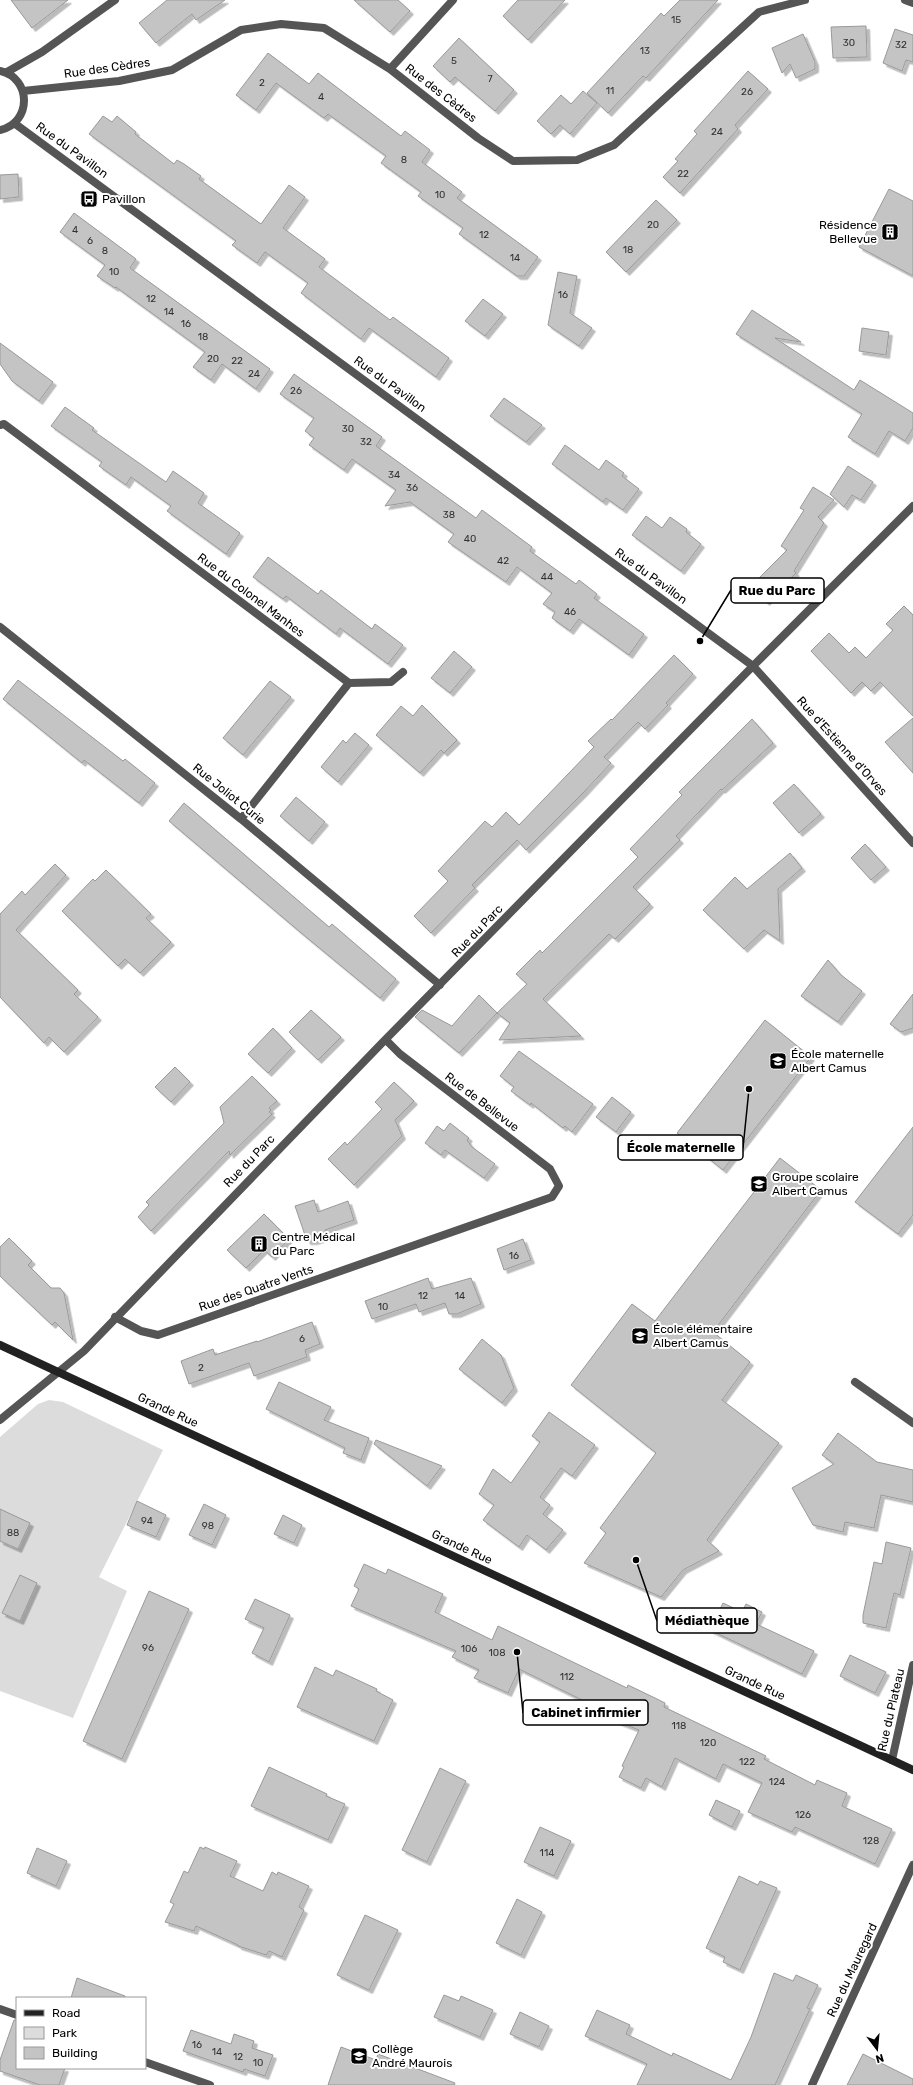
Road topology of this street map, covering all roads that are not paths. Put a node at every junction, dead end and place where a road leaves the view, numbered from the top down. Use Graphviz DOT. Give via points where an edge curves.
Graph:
graph roads {
  1 [pos="115,0"];
  2 [pos="454,0"];
  3 [pos="805,0"];
  4 [pos="905,0"];
  5 [pos="913,2"];
  6 [pos="390,69"];
  7 [pos="3,72"];
  8 [pos="23,91"];
  9 [pos="14,122"];
  10 [pos="0,130"];
  11 [pos="0,425"];
  12 [pos="913,506"];
  13 [pos="0,627"];
  14 [pos="753,666"];
  15 [pos="403,672"];
  16 [pos="349,683"];
  17 [pos="241,819"];
  18 [pos="913,843"];
  19 [pos="440,985"];
  20 [pos="386,1040"];
  21 [pos="559,1186"];
  22 [pos="115,1317"];
  23 [pos="0,1345"];
  24 [pos="58,1372"];
  25 [pos="855,1382"];
  26 [pos="0,1420"];
  27 [pos="913,1423"];
  28 [pos="913,1666"];
  29 [pos="892,1760"];
  30 [pos="913,1770"];
  31 [pos="913,1864"];
  32 [pos="0,2009"];
  33 [pos="16,2015"];
  34 [pos="146,2062"];
  35 [pos="210,2085"];
  36 [pos="812,2085"];
  1 -- 7 [label="street" via="42,52"];
  2 -- 6 [label="street"];
  3 -- 6 [label="street, Rue des Cèdres" via="759,12 614,145 577,160 513,160 478,138"];
  4 -- 5 [label="street"];
  6 -- 8 [label="street, Rue des Cèdres" via="324,28 281,24 241,30 172,70 120,81"];
  7 -- 8 [label="street" via="17,80"];
  8 -- 9 [label="street" via="21,115"];
  9 -- 10 [label="street"];
  9 -- 14 [label="street, Rue du Pavillon"];
  11 -- 16 [label="street, Rue du Colonel Manhes" via="4,424"];
  12 -- 14 [label="street, Rue du Parc"];
  13 -- 17 [label="street, Rue Joliot Curie"];
  14 -- 18 [label="street, Rue d'Estienne d'Orves"];
  14 -- 19 [label="street, Rue du Parc"];
  15 -- 16 [label="street" via="391,682"];
  16 -- 17 [label="street"];
  17 -- 19 [label="street, Rue Joliot Curie"];
  19 -- 20 [label="street, Rue du Parc"];
  20 -- 21 [label="street, Rue de Bellevue" via="400,1054 550,1169"];
  20 -- 22 [label="street, Rue du Parc"];
  21 -- 22 [label="street, Rue des Quatre Vents" via="552,1197 158,1335 141,1331"];
  22 -- 24 [label="street, Rue du Parc" via="84,1351"];
  23 -- 24 [label="main road, Grande Rue"];
  24 -- 26 [label="street, Rue du Parc"];
  24 -- 29 [label="main road, Grande Rue"];
  25 -- 27 [label="street"];
  28 -- 29 [label="street, Rue du Plateau"];
  29 -- 30 [label="main road, Grande Rue"];
  31 -- 36 [label="street, Rue du Mauregard"];
  32 -- 33 [label="street"];
  34 -- 35 [label="street"];
}
